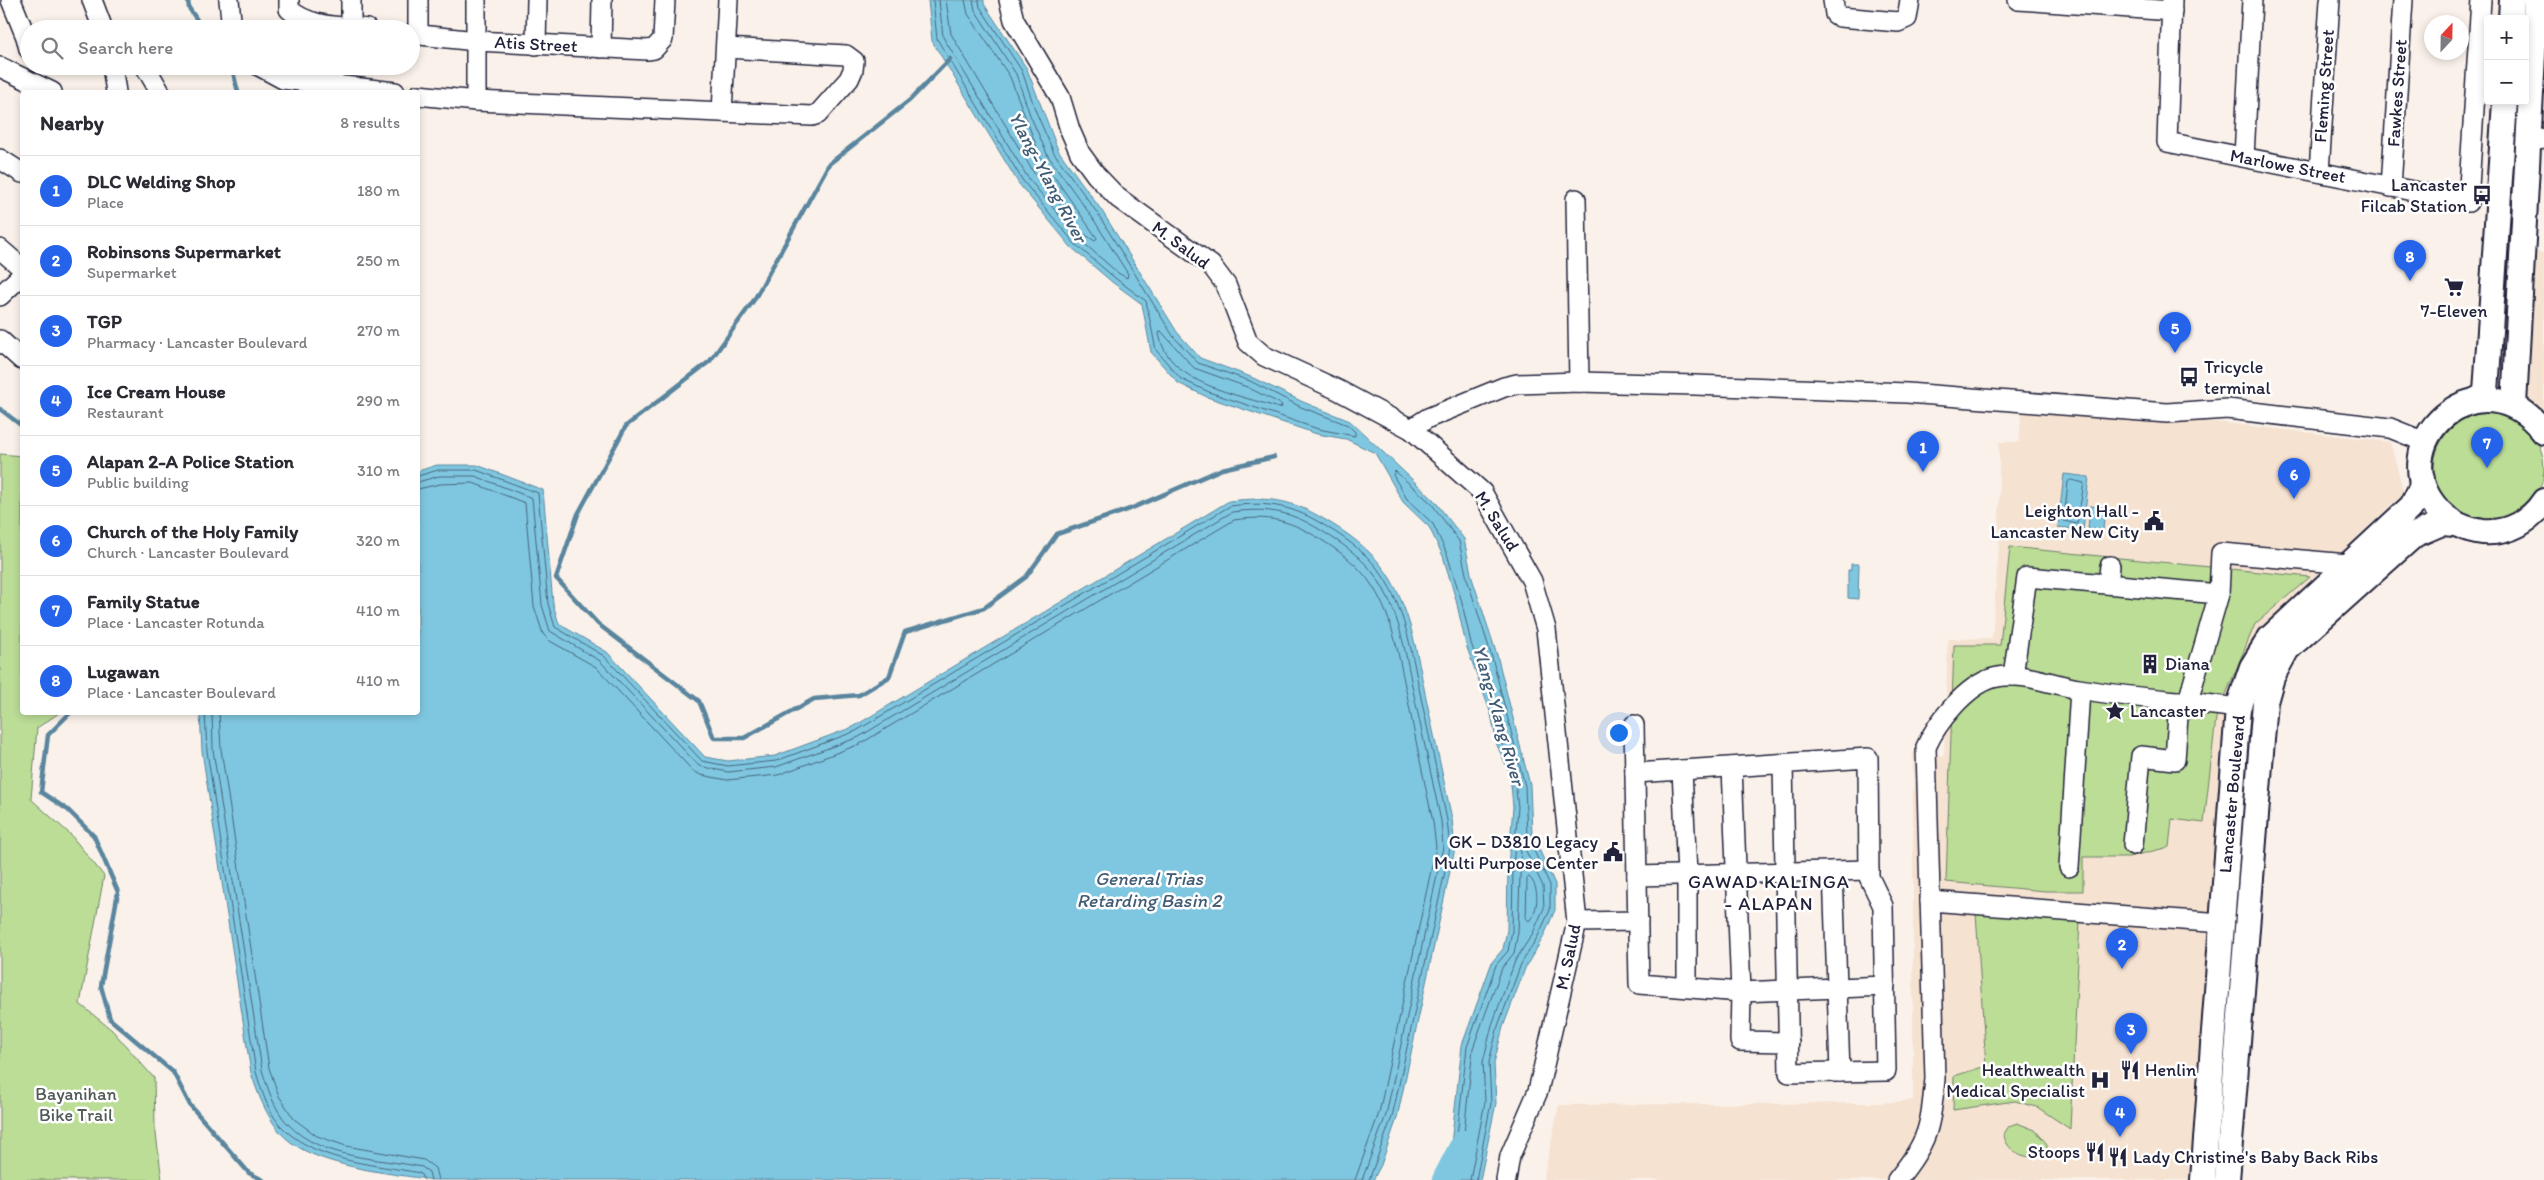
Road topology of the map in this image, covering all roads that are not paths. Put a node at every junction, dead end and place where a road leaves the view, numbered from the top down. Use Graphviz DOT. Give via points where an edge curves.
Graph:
graph roads {
  1 [pos="10,0"];
  2 [pos="229,0"];
  3 [pos="289,0"];
  4 [pos="351,0"];
  5 [pos="418,0"];
  6 [pos="476,0"];
  7 [pos="537,0"];
  8 [pos="602,0"];
  9 [pos="665,0"];
  10 [pos="728,0"];
  11 [pos="1009,0"];
  12 [pos="1910,0"];
  13 [pos="2018,0"];
  14 [pos="2252,0"];
  15 [pos="2330,0"];
  16 [pos="2403,0"];
  17 [pos="2481,0"];
  18 [pos="2512,0"];
  19 [pos="2536,0"];
  20 [pos="2172,5"];
  21 [pos="1834,7"];
  22 [pos="2511,15"];
  23 [pos="231,20"];
  24 [pos="305,20"];
  25 [pos="357,20"];
  26 [pos="416,20"];
  27 [pos="20,23"];
  28 [pos="420,34"];
  29 [pos="476,40"];
  30 [pos="536,45"];
  31 [pos="601,48"];
  32 [pos="726,48"];
  33 [pos="0,67"];
  34 [pos="20,71"];
  35 [pos="33,75"];
  36 [pos="113,75"];
  37 [pos="150,75"];
  38 [pos="275,75"];
  39 [pos="50,90"];
  40 [pos="116,90"];
  41 [pos="159,90"];
  42 [pos="378,90"];
  43 [pos="420,95"];
  44 [pos="476,101"];
  45 [pos="2505,105"];
  46 [pos="722,112"];
  47 [pos="2537,112"];
  48 [pos="2536,140"];
  49 [pos="2244,158"];
  50 [pos="0,159"];
  51 [pos="20,172"];
  52 [pos="2319,172"];
  53 [pos="2391,186"];
  54 [pos="1576,199"];
  55 [pos="0,250"];
  56 [pos="20,266"];
  57 [pos="20,277"];
  58 [pos="0,296"];
  59 [pos="0,340"];
  60 [pos="20,358"];
  61 [pos="1579,382"];
  62 [pos="2474,401"];
  63 [pos="2534,419"];
  64 [pos="1411,429"];
  65 [pos="2425,442"];
  66 [pos="2422,479"];
  67 [pos="2544,501"];
  68 [pos="2455,524"];
  69 [pos="2348,564"];
  70 [pos="2219,594"];
  71 [pos="2013,676"];
  72 [pos="2080,690"];
  73 [pos="2184,701"];
  74 [pos="2238,708"];
  75 [pos="1634,725"];
  76 [pos="1784,764"];
  77 [pos="1732,767"];
  78 [pos="1682,770"];
  79 [pos="1635,772"];
  80 [pos="2133,845"];
  81 [pos="2069,867"];
  82 [pos="1869,870"];
  83 [pos="1833,871"];
  84 [pos="1786,872"];
  85 [pos="1736,873"];
  86 [pos="1687,874"];
  87 [pos="1637,876"];
  88 [pos="1930,901"];
  89 [pos="1638,921"];
  90 [pos="1578,922"];
  91 [pos="2222,923"];
  92 [pos="1885,986"];
  93 [pos="1687,987"];
  94 [pos="1837,988"];
  95 [pos="1788,990"];
  96 [pos="1741,992"];
  97 [pos="1789,1042"];
  98 [pos="1840,1072"];
  99 [pos="1506,1180"];
  100 [pos="1897,1180"];
  101 [pos="2202,1180"];
  102 [pos="2227,1180"];
  1 -- 27 [label="street"];
  2 -- 23 [label="street"];
  3 -- 24 [label="street" via="289,9"];
  4 -- 25 [label="street"];
  5 -- 26 [label="street"];
  6 -- 29 [label="street"];
  7 -- 30 [label="street"];
  8 -- 31 [label="street"];
  9 -- 31 [label="street, Atis Street" via="660,45 646,50"];
  10 -- 32 [label="street"];
  11 -- 64 [label="street, M. Salud" via="1014,20 1060,97 1080,153 1118,198 1212,265 1226,285 1248,342 1264,356"];
  12 -- 21 [label="street" via="1903,22 1847,18"];
  13 -- 20 [label="street"];
  14 -- 49 [label="street"];
  15 -- 52 [label="street, Fleming Street"];
  16 -- 53 [label="street, Fawkes Street"];
  17 -- 53 [label="street, Marlowe Street" via="2468,202"];
  18 -- 22 [label="main road"];
  19 -- 47 [label="main road"];
  20 -- 49 [label="street, Marlowe Street" via="2167,142"];
  28 -- 29 [label="street, Atis Street"];
  29 -- 30 [label="street, Atis Street"];
  29 -- 44 [label="street"];
  30 -- 31 [label="street, Atis Street"];
  32 -- 46 [label="street"];
  32 -- 46 [label="street" via="846,55 854,61 849,79 818,114"];
  33 -- 34 [label="street"];
  35 -- 39 [label="street"];
  36 -- 40 [label="street"];
  37 -- 41 [label="street"];
  38 -- 42 [label="street" via="282,79"];
  43 -- 44 [label="street"];
  44 -- 46 [label="street"];
  45 -- 62 [label="main road" via="2486,392"];
  47 -- 48 [label="main road"];
  48 -- 63 [label="main road"];
  49 -- 52 [label="street, Marlowe Street"];
  50 -- 51 [label="street"];
  52 -- 53 [label="street, Marlowe Street"];
  54 -- 61 [label="street"];
  55 -- 56 [label="street"];
  57 -- 58 [label="street"];
  59 -- 60 [label="street"];
  61 -- 64 [label="street" via="1504,387 1428,418"];
  61 -- 65 [label="street" via="1907,393 2167,413 2227,409 2390,428"];
  62 -- 63 [label="main road" via="2487,400"];
  62 -- 65 [label="main road" via="2444,415"];
  64 -- 90 [label="street, M. Salud" via="1482,492 1532,581 1546,629"];
  65 -- 66 [label="main road"];
  66 -- 68 [label="main road" via="2434,505"];
  66 -- 69 [label="main road, Lancaster Boulevard" via="2412,506"];
  67 -- 68 [label="main road" via="2524,522 2508,530 2472,531"];
  68 -- 102 [label="main road, Lancaster Boulevard" via="2442,523 2414,536 2287,649 2272,677 2265,702"];
  69 -- 70 [label="street" via="2221,554"];
  69 -- 74 [label="main road, Lancaster Boulevard" via="2270,638 2252,667"];
  70 -- 71 [label="street" via="2109,575 2027,569"];
  70 -- 73 [label="street"];
  71 -- 72 [label="street"];
  71 -- 88 [label="street" via="1995,677 1977,684 1934,728 1926,747"];
  72 -- 73 [label="street"];
  72 -- 81 [label="street"];
  73 -- 74 [label="street"];
  73 -- 80 [label="street" via="2175,760 2141,756"];
  74 -- 91 [label="main road, Lancaster Boulevard"];
  75 -- 79 [label="street"];
  76 -- 77 [label="street"];
  76 -- 82 [label="street" via="1868,758"];
  76 -- 84 [label="street"];
  77 -- 78 [label="street"];
  77 -- 85 [label="street"];
  78 -- 79 [label="street"];
  78 -- 86 [label="street"];
  79 -- 87 [label="street"];
  82 -- 83 [label="street"];
  82 -- 92 [label="street" via="1883,906"];
  83 -- 84 [label="street"];
  83 -- 94 [label="street"];
  84 -- 85 [label="street"];
  84 -- 95 [label="street"];
  85 -- 86 [label="street"];
  85 -- 96 [label="street"];
  86 -- 87 [label="street"];
  86 -- 93 [label="street"];
  87 -- 89 [label="street"];
  88 -- 91 [label="street"];
  88 -- 100 [label="street" via="1935,1072 1931,1118 1918,1155"];
  89 -- 90 [label="street"];
  89 -- 93 [label="street" via="1639,984"];
  90 -- 99 [label="street, M. Salud" via="1538,1091 1510,1156"];
  91 -- 101 [label="main road, Lancaster Boulevard"];
  92 -- 94 [label="street"];
  92 -- 98 [label="street" via="1886,1071"];
  93 -- 96 [label="street"];
  94 -- 95 [label="street"];
  94 -- 98 [label="street"];
  95 -- 96 [label="street"];
  95 -- 97 [label="street"];
  96 -- 97 [label="street" via="1740,1041"];
  97 -- 98 [label="street" via="1789,1073"];
}
